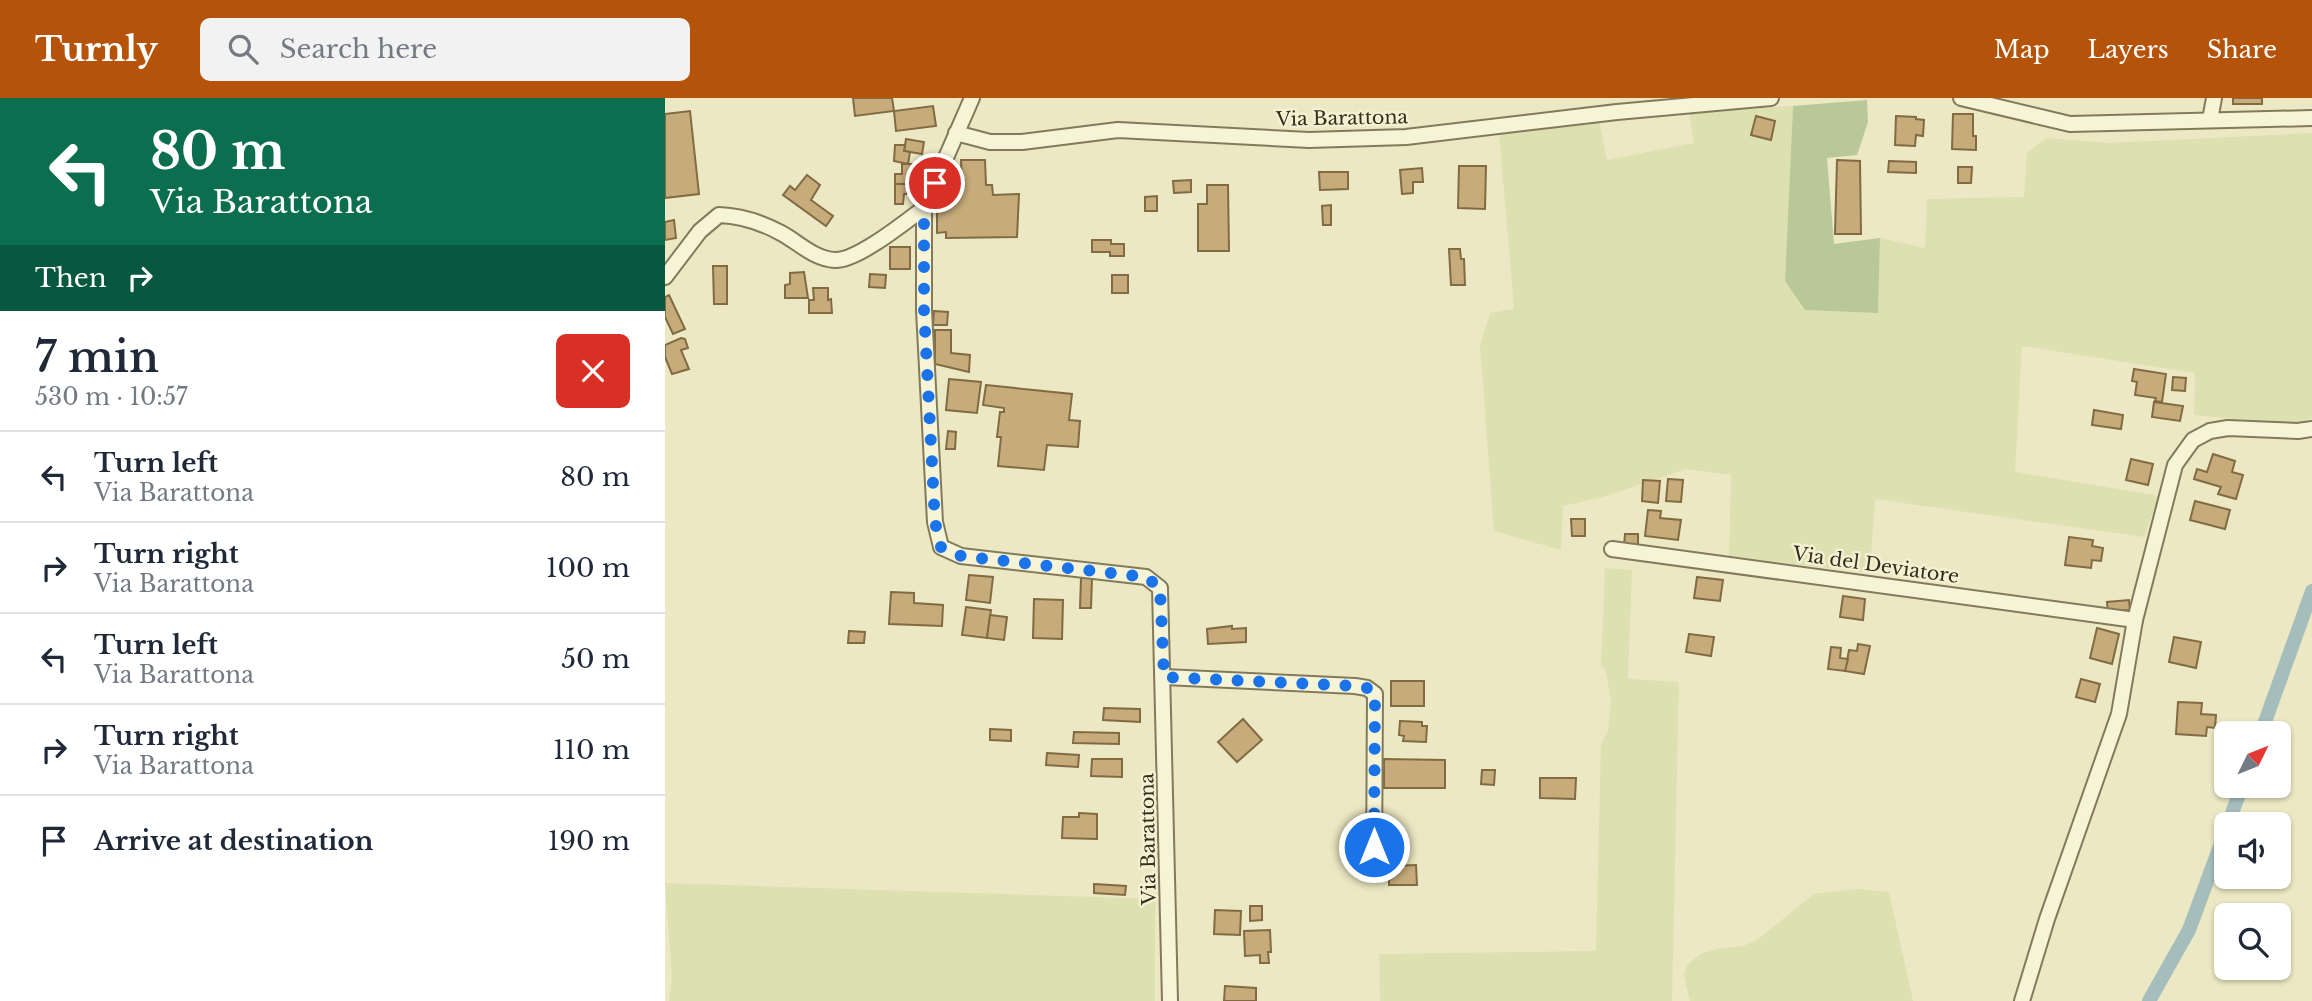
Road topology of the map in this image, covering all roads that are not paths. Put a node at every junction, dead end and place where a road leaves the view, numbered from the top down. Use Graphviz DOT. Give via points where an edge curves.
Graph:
graph roads {
  1 [pos="972,98"];
  2 [pos="1771,98"];
  3 [pos="1961,98"];
  4 [pos="2214,98"];
  5 [pos="2312,118"];
  6 [pos="2210,120"];
  7 [pos="956,133"];
  8 [pos="924,208"];
  9 [pos="665,277"];
  10 [pos="2312,429"];
  11 [pos="1612,549"];
  12 [pos="2135,620"];
  13 [pos="1164,677"];
  14 [pos="1374,872"];
  15 [pos="1170,1001"];
  16 [pos="2022,1001"];
  1 -- 7 [label="street, Via Barattona"];
  2 -- 7 [label="street, Via Barattona" via="1406,137 1309,140 1118,130 990,142"];
  3 -- 6 [label="street" via="2070,124"];
  4 -- 6 [label="street"];
  5 -- 6 [label="street"];
  7 -- 8 [label="street, Via Barattona"];
  8 -- 9 [label="street" via="864,251 835,260 743,216 719,215 700,231"];
  8 -- 13 [label="street, Via Barattona" via="935,522 941,547 961,556 1146,577 1160,588"];
  10 -- 12 [label="street" via="2228,428 2193,440 2175,466"];
  11 -- 12 [label="street, Via del Deviatore"];
  12 -- 16 [label="street" via="2119,714"];
  13 -- 14 [label="street" via="1355,686 1375,694"];
  13 -- 15 [label="street, Via Barattona"];
}
